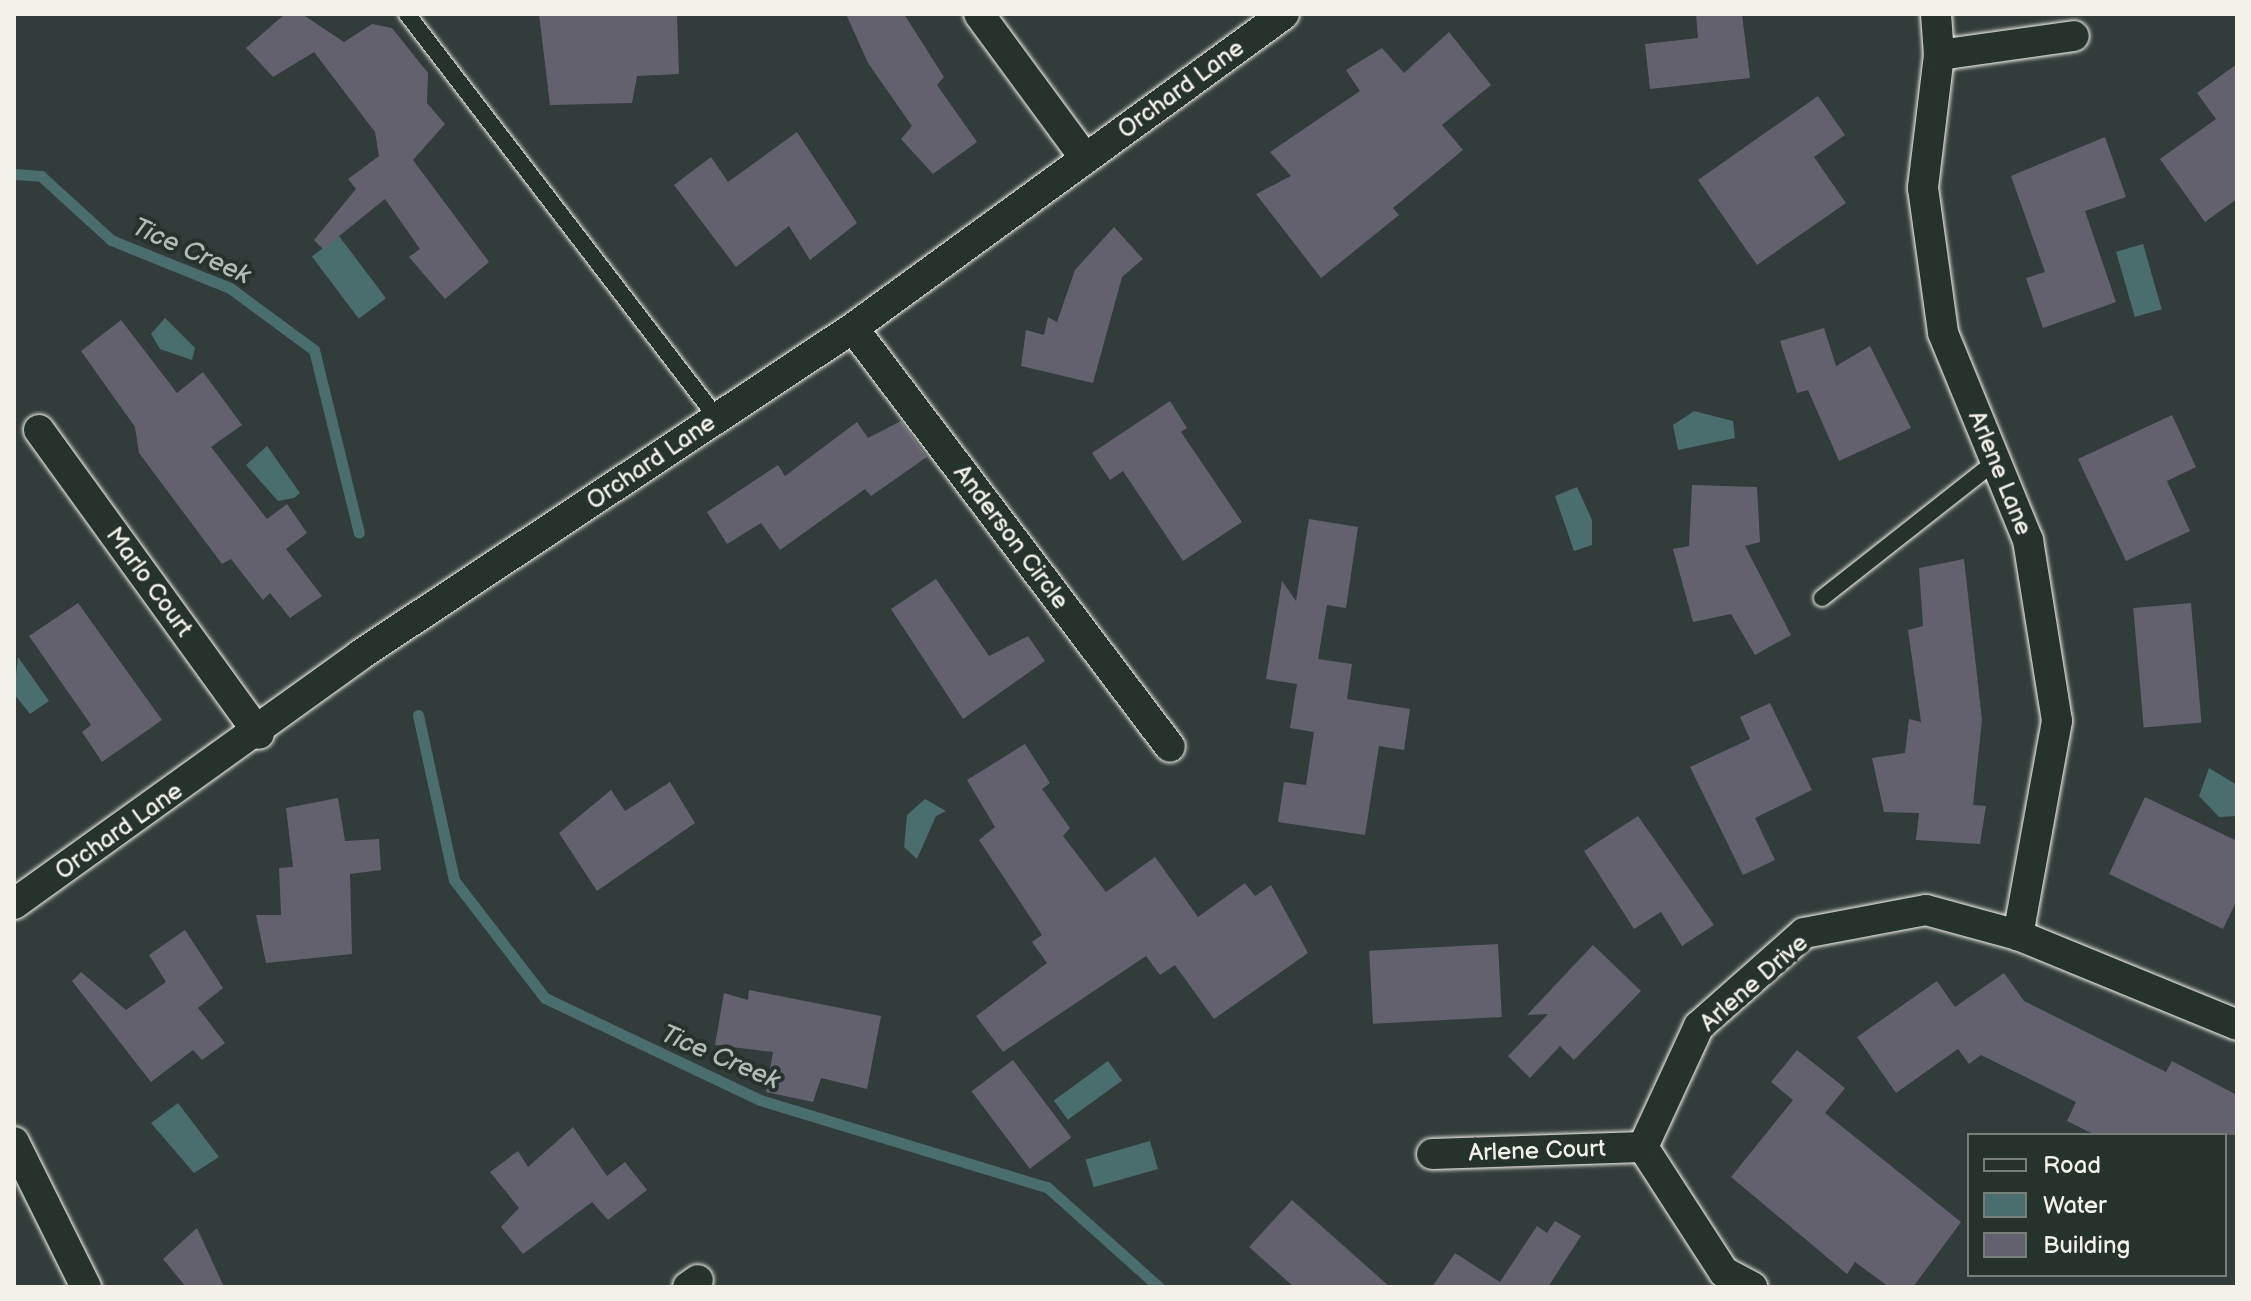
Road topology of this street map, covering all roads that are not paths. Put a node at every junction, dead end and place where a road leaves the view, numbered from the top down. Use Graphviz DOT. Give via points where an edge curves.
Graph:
graph roads {
  1 [pos="407,14"];
  2 [pos="979,14"];
  3 [pos="1284,14"];
  4 [pos="1936,14"];
  5 [pos="2074,36"];
  6 [pos="1939,55"];
  7 [pos="1084,157"];
  8 [pos="853,328"];
  9 [pos="717,418"];
  10 [pos="39,430"];
  11 [pos="1996,461"];
  12 [pos="1822,598"];
  13 [pos="259,734"];
  14 [pos="1170,747"];
  15 [pos="14,904"];
  16 [pos="2018,935"];
  17 [pos="2237,1025"];
  18 [pos="14,1142"];
  19 [pos="1643,1147"];
  20 [pos="1432,1154"];
  21 [pos="86,1287"];
  22 [pos="1752,1287"];
  1 -- 9 [label="lane"];
  2 -- 7 [label="street"];
  3 -- 7 [label="street, Orchard Lane"];
  4 -- 6 [label="street, Arlene Lane"];
  5 -- 6 [label="street"];
  6 -- 11 [label="street, Arlene Lane" via="1923,188 1943,333"];
  7 -- 8 [label="street, Orchard Lane"];
  8 -- 9 [label="street, Orchard Lane"];
  8 -- 14 [label="street, Anderson Circle"];
  9 -- 13 [label="street, Orchard Lane" via="360,655"];
  10 -- 13 [label="street, Marlo Court"];
  11 -- 12 [label="lane"];
  11 -- 16 [label="street, Arlene Lane" via="2028,540 2057,721"];
  13 -- 15 [label="street, Orchard Lane"];
  16 -- 17 [label="street, Arlene Drive"];
  16 -- 19 [label="street, Arlene Drive" via="1926,910 1804,933 1699,1026"];
  18 -- 21 [label="street"];
  19 -- 20 [label="street, Arlene Court"];
  19 -- 22 [label="street" via="1724,1272"];
}
